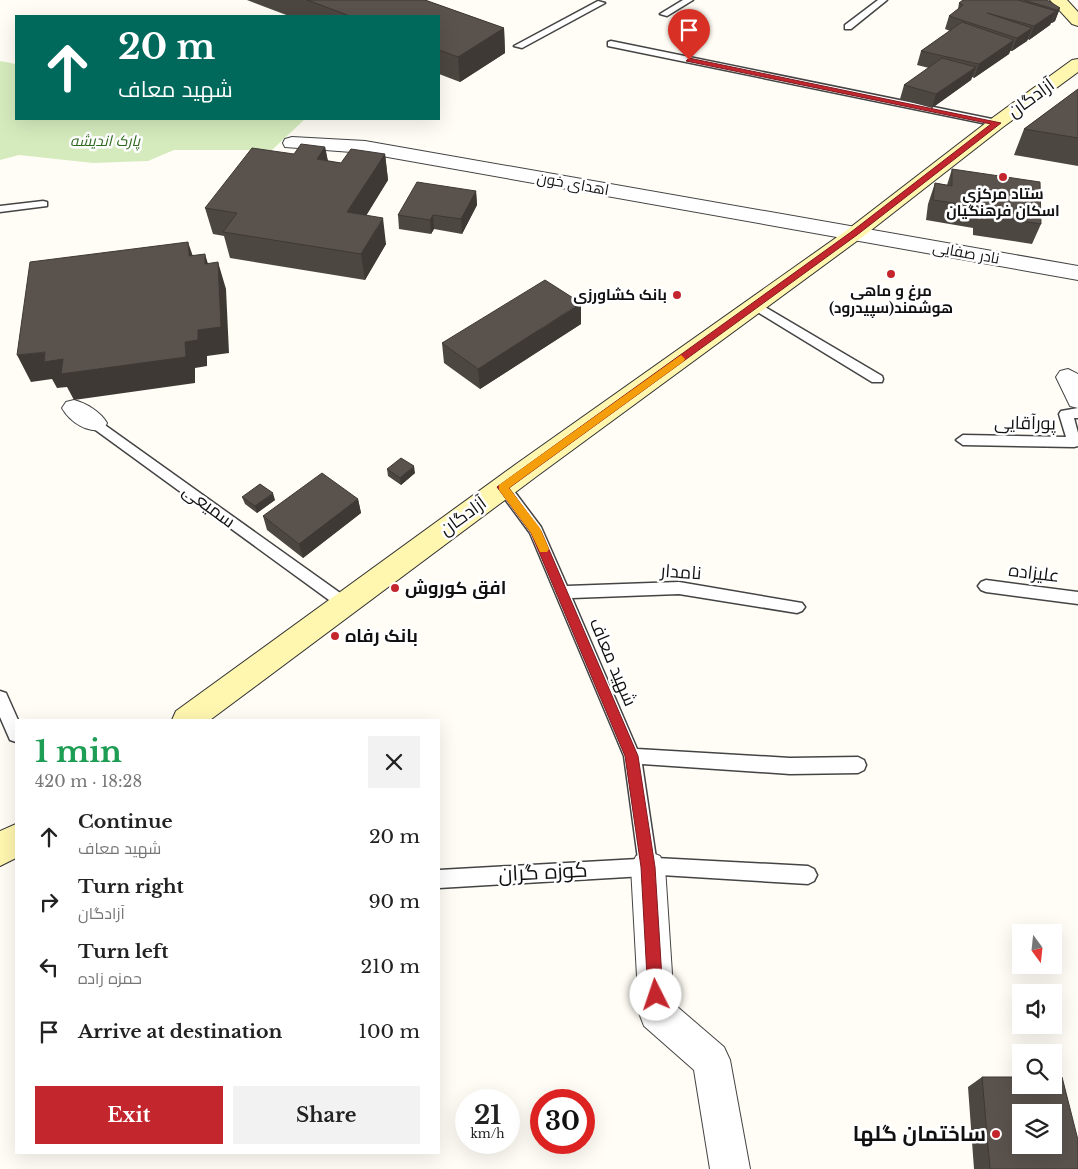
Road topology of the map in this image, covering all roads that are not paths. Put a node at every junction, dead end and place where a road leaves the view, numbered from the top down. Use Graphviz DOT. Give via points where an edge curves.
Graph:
graph roads {
  1 [pos="590,0"];
  2 [pos="689,0"];
  3 [pos="883,0"];
  4 [pos="1058,0"];
  5 [pos="605,2"];
  6 [pos="664,14"];
  7 [pos="1078,21"];
  8 [pos="848,27"];
  9 [pos="611,44"];
  10 [pos="520,46"];
  11 [pos="1078,64"];
  12 [pos="997,123"];
  13 [pos="292,142"];
  14 [pos="43,204"];
  15 [pos="0,209"];
  16 [pos="854,234"];
  17 [pos="1078,273"];
  18 [pos="755,305"];
  19 [pos="1068,377"];
  20 [pos="877,379"];
  21 [pos="1078,400"];
  22 [pos="74,408"];
  23 [pos="1078,413"];
  24 [pos="95,423"];
  25 [pos="963,440"];
  26 [pos="503,487"];
  27 [pos="986,586"];
  28 [pos="562,592"];
  29 [pos="1078,598"];
  30 [pos="345,604"];
  31 [pos="797,607"];
  32 [pos="0,698"];
  33 [pos="188,719"];
  34 [pos="15,733"];
  35 [pos="632,756"];
  36 [pos="858,765"];
  37 [pos="15,840"];
  38 [pos="0,850"];
  39 [pos="648,867"];
  40 [pos="808,875"];
  41 [pos="440,879"];
  42 [pos="730,1169"];
  1 -- 5 [label="lane"];
  2 -- 6 [label="lane"];
  3 -- 8 [label="lane"];
  4 -- 7 [label="main road"];
  5 -- 10 [label="lane"];
  9 -- 12 [label="lane"];
  11 -- 12 [label="main road, آزادگان"];
  12 -- 16 [label="main road, آزادگان"];
  13 -- 16 [label="street, اهدای خون" via="365,148"];
  14 -- 15 [label="lane"];
  16 -- 17 [label="street, نادر صفایی"];
  16 -- 18 [label="main road, آزادگان"];
  18 -- 20 [label="lane"];
  18 -- 26 [label="main road, آزادگان"];
  19 -- 21 [label="street"];
  22 -- 24 [label="street, سمیعی"];
  23 -- 25 [label="lane, پورآقایی" via="1066,414 1074,442"];
  24 -- 30 [label="lane, سمیعی"];
  26 -- 28 [label="lane, شهید معاف" via="536,531"];
  26 -- 30 [label="main road, آزادگان"];
  27 -- 29 [label="lane, علیزاده"];
  28 -- 31 [label="lane, نامدار" via="679,588"];
  28 -- 35 [label="lane, شهید معاف"];
  30 -- 33 [label="main road, آزادگان"];
  32 -- 34 [label="lane"];
  35 -- 36 [label="lane" via="790,766"];
  35 -- 39 [label="lane, شهید معاف"];
  37 -- 38 [label="main road"];
  39 -- 40 [label="lane, کوزه گران"];
  39 -- 41 [label="lane, کوزه گران"];
  39 -- 42 [label="street" via="657,1013 711,1060"];
}
